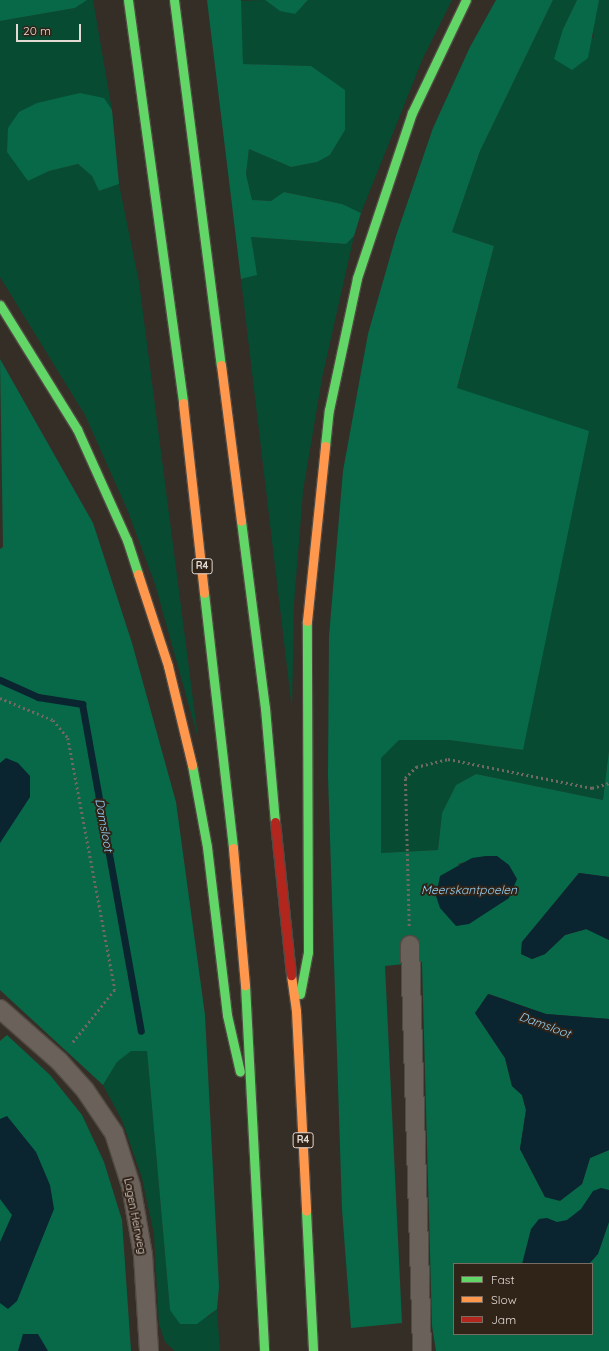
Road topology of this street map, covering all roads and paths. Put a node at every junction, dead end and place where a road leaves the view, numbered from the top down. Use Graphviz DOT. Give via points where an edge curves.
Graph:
graph roads {
  1 [pos="128,0"];
  2 [pos="174,0"];
  3 [pos="466,0"];
  4 [pos="0,305"];
  5 [pos="0,698"];
  6 [pos="609,783"];
  7 [pos="410,945"];
  8 [pos="0,1009"];
  9 [pos="296,1011"];
  10 [pos="59,1061"];
  11 [pos="254,1133"];
  12 [pos="149,1351"];
  13 [pos="264,1351"];
  14 [pos="313,1351"];
  15 [pos="422,1351"];
  1 -- 11 [label="highway, R4" via="178,362 222,737 239,902"];
  2 -- 9 [label="highway, R4" via="265,708 286,937"];
  3 -- 9 [label="highway" via="412,113 390,171 357,278 329,410 308,602 304,728 308,952"];
  4 -- 11 [label="highway" via="77,429 127,540 168,666 189,752 207,847 227,1015"];
  5 -- 10 [label="path" via="53,720 68,738 115,990"];
  6 -- 7 [label="path" via="592,788 448,759 416,768 405,778"];
  7 -- 15 [label="street"];
  8 -- 10 [label="street, Lagen Heirweg"];
  9 -- 14 [label="highway, R4"];
  10 -- 12 [label="street, Lagen Heirweg" via="85,1090 111,1128 131,1186 142,1255"];
  11 -- 13 [label="highway, R4"];
}
